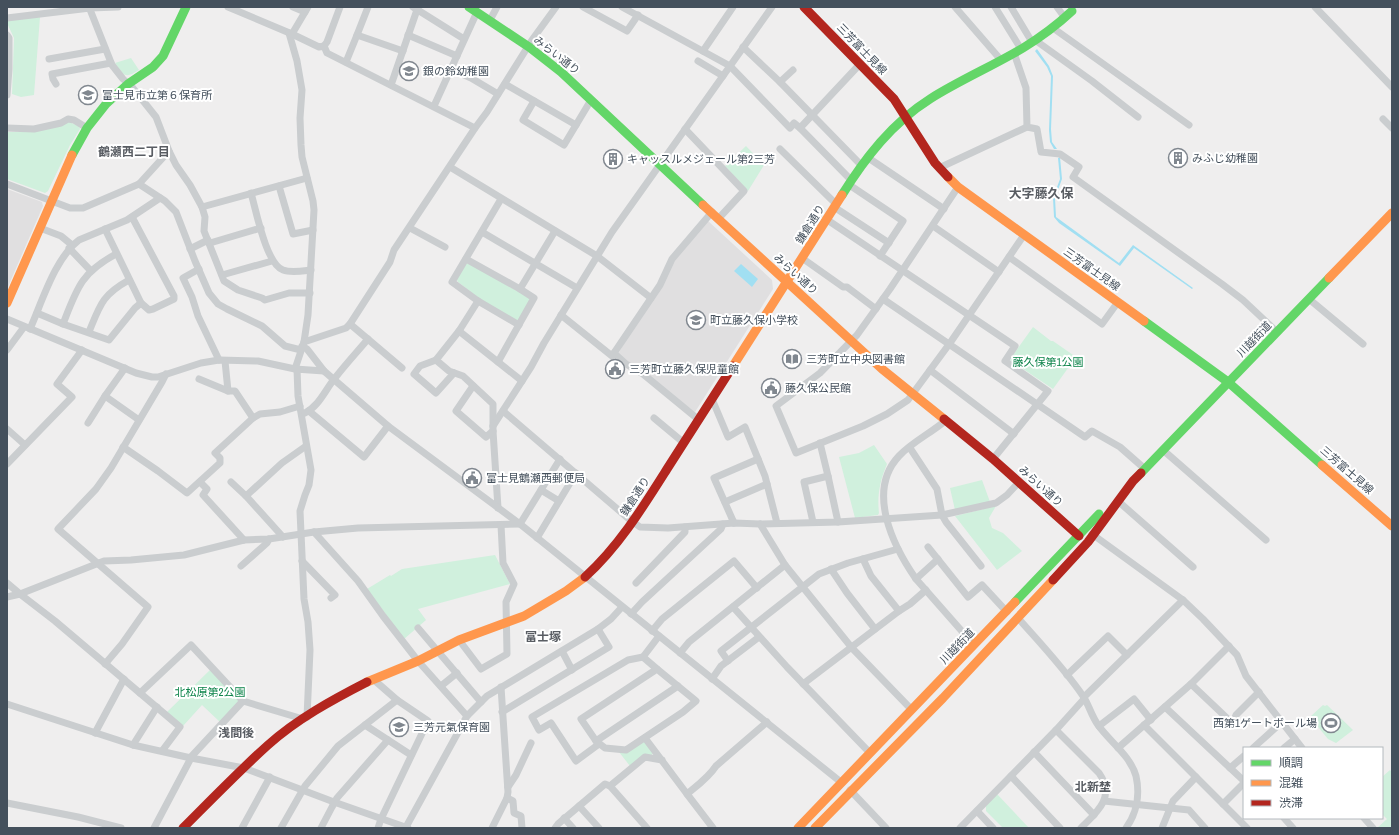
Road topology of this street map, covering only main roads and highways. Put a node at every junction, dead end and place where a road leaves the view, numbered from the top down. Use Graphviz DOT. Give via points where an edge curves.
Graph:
graph roads {
  1 [pos="186,7"];
  2 [pos="804,7"];
  3 [pos="473,10"];
  4 [pos="1071,12"];
  5 [pos="906,117"];
  6 [pos="1392,213"];
  7 [pos="787,283"];
  8 [pos="7,303"];
  9 [pos="1228,382"];
  10 [pos="1133,482"];
  11 [pos="1392,526"];
  12 [pos="1079,536"];
  13 [pos="183,828"];
  14 [pos="798,828"];
  15 [pos="815,828"];
  1 -- 8 [label="main road" via="163,56 106,104 87,128"];
  2 -- 5 [label="main road, 三芳富士見線" via="894,99"];
  3 -- 7 [label="main road, みらい通り" via="562,72"];
  4 -- 5 [label="main road, 鎌倉通り" via="1034,41 937,94"];
  5 -- 7 [label="main road, 鎌倉通り" via="891,130 861,165"];
  5 -- 9 [label="main road, 三芳富士見線" via="939,168 958,188"];
  6 -- 9 [label="main road, 川越街道"];
  7 -- 12 [label="main road, みらい通り" via="882,369 993,459"];
  7 -- 13 [label="main road, 鎌倉通り" via="632,522 610,552 586,576 524,616 459,640 338,697 269,744"];
  9 -- 10 [label="main road, 川越街道"];
  9 -- 11 [label="main road, 三芳富士見線"];
  10 -- 12 [label="main road, 川越街道" via="1111,501"];
  10 -- 15 [label="main road, 川越街道" via="1094,534 1018,618"];
  12 -- 14 [label="main road, 川越街道"];
}
